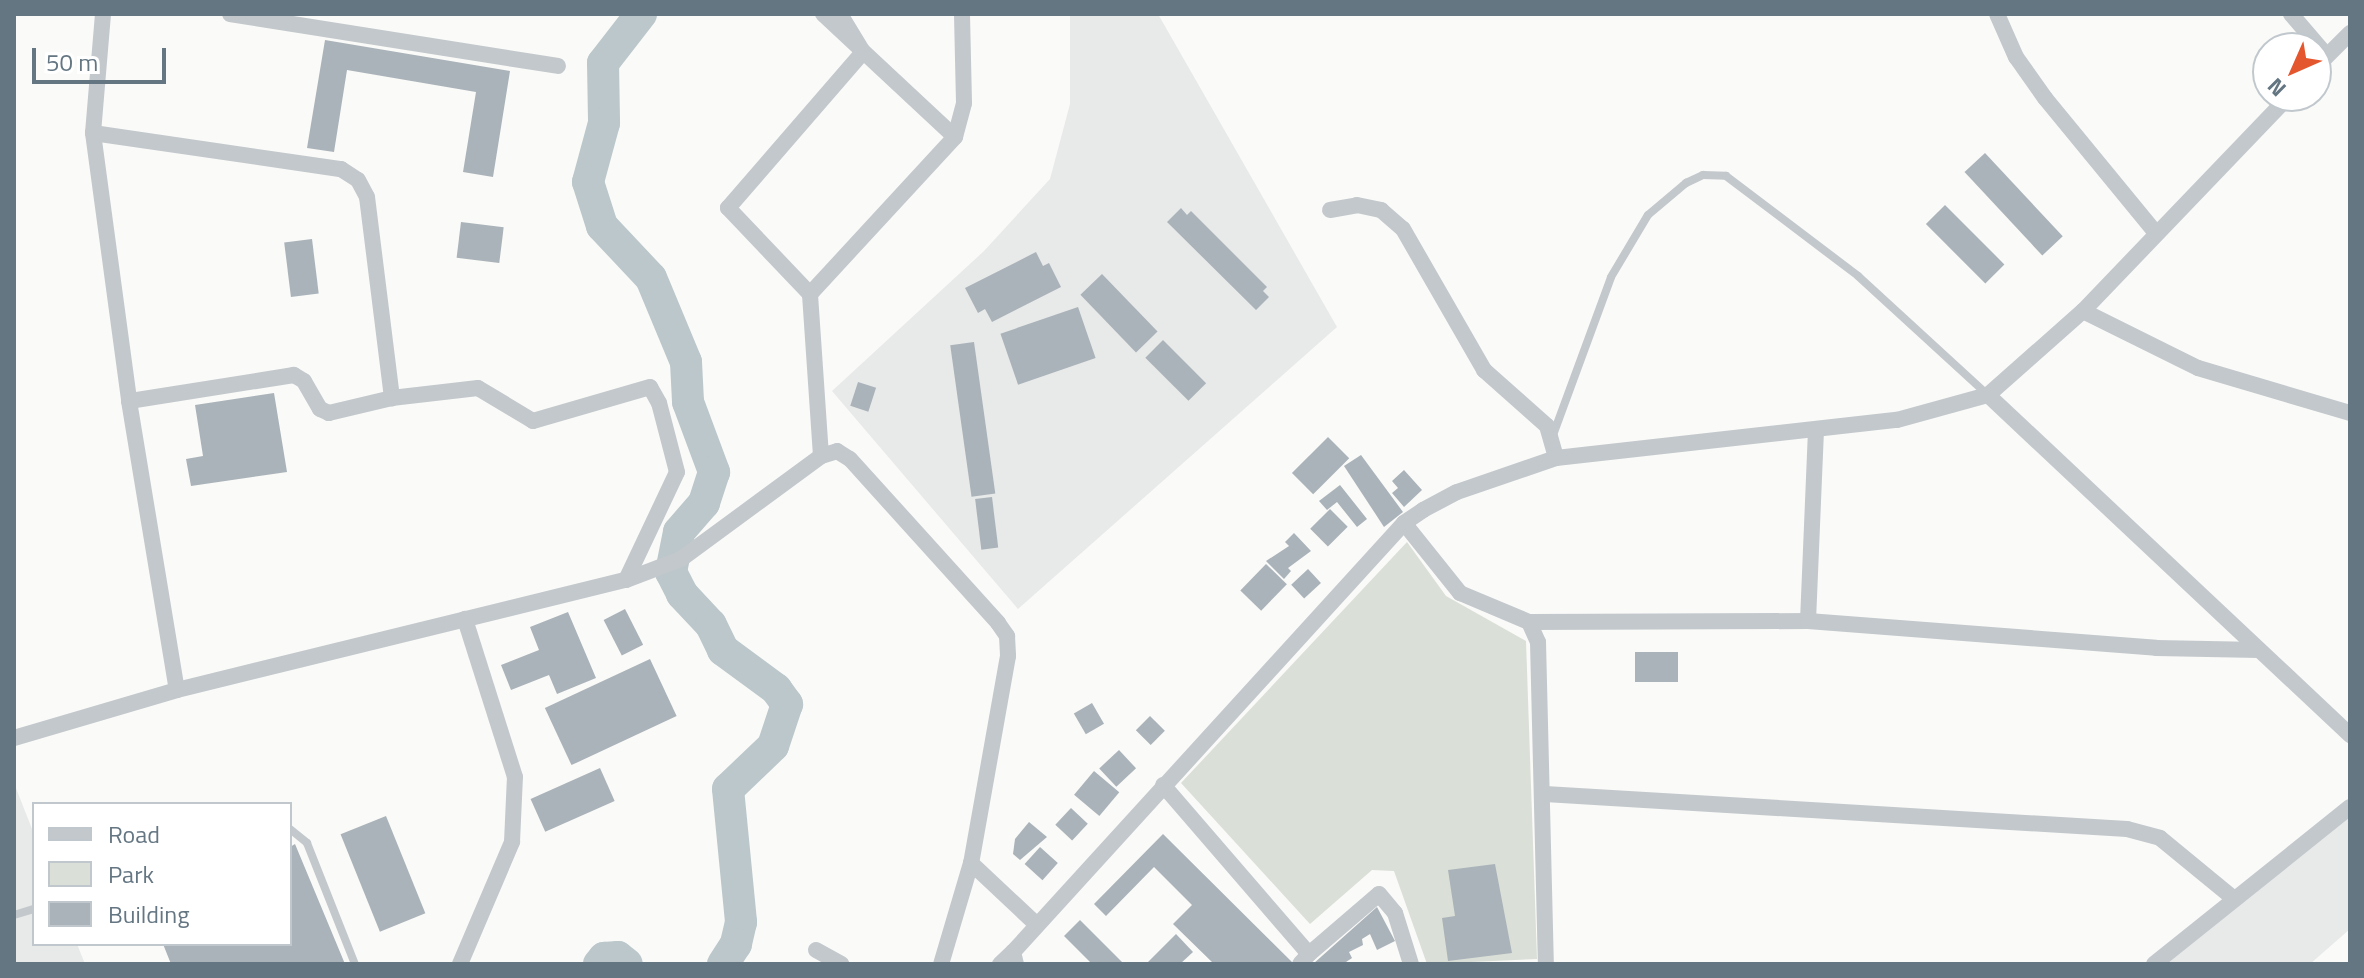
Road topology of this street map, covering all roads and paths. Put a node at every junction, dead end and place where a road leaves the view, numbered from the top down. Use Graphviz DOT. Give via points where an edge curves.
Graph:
graph roads {
  1 [pos="103,14"];
  2 [pos="230,14"];
  3 [pos="823,14"];
  4 [pos="840,14"];
  5 [pos="962,14"];
  6 [pos="1997,14"];
  7 [pos="2291,14"];
  8 [pos="2302,32"];
  9 [pos="2350,33"];
  10 [pos="2332,50"];
  11 [pos="863,52"];
  12 [pos="558,66"];
  13 [pos="2273,112"];
  14 [pos="93,133"];
  15 [pos="955,137"];
  16 [pos="1330,210"];
  17 [pos="2156,233"];
  18 [pos="810,294"];
  19 [pos="2083,311"];
  20 [pos="1988,395"];
  21 [pos="392,398"];
  22 [pos="129,401"];
  23 [pos="2350,413"];
  24 [pos="1816,431"];
  25 [pos="1552,435"];
  26 [pos="821,456"];
  27 [pos="1556,458"];
  28 [pos="1404,523"];
  29 [pos="626,580"];
  30 [pos="465,619"];
  31 [pos="1808,621"];
  32 [pos="1529,622"];
  33 [pos="2259,650"];
  34 [pos="177,690"];
  35 [pos="2350,735"];
  36 [pos="14,738"];
  37 [pos="1163,785"];
  38 [pos="1545,794"];
  39 [pos="2350,807"];
  40 [pos="292,831"];
  41 [pos="971,863"];
  42 [pos="2233,898"];
  43 [pos="1036,924"];
  44 [pos="816,950"];
  45 [pos="1014,958"];
  46 [pos="1304,959"];
  47 [pos="355,964"];
  48 [pos="460,964"];
  49 [pos="841,964"];
  50 [pos="941,964"];
  51 [pos="1000,964"];
  52 [pos="1411,964"];
  53 [pos="1546,964"];
  54 [pos="2154,964"];
  1 -- 14 [label="street" via="95,56"];
  2 -- 12 [label="street"];
  3 -- 11 [label="street"];
  4 -- 11 [label="street"];
  5 -- 15 [label="street" via="964,103"];
  6 -- 17 [label="street" via="2016,57 2045,98"];
  7 -- 8 [label="street"];
  9 -- 10 [label="street"];
  11 -- 15 [label="street"];
  11 -- 18 [label="street" via="728,208"];
  13 -- 17 [label="street"];
  14 -- 21 [label="street" via="341,169 358,180 367,197"];
  14 -- 22 [label="street"];
  15 -- 18 [label="street"];
  16 -- 25 [label="street" via="1357,205 1381,210 1403,229 1484,370"];
  17 -- 19 [label="street"];
  18 -- 26 [label="street"];
  19 -- 20 [label="street"];
  19 -- 23 [label="street" via="2198,368"];
  20 -- 24 [label="street" via="1897,420"];
  20 -- 25 [label="lane" via="1858,276 1726,176 1703,175 1648,215 1611,277"];
  20 -- 33 [label="street"];
  21 -- 22 [label="street" via="329,413 314,402 304,381 277,374"];
  21 -- 29 [label="street" via="478,388 533,421 650,387 677,472"];
  22 -- 34 [label="street"];
  24 -- 27 [label="street"];
  24 -- 31 [label="street"];
  25 -- 27 [label="street"];
  26 -- 29 [label="street" via="681,559"];
  26 -- 41 [label="street" via="837,451 850,459 1007,636 1008,656"];
  27 -- 28 [label="street" via="1457,492"];
  28 -- 32 [label="street" via="1460,593"];
  28 -- 37 [label="street"];
  29 -- 30 [label="street"];
  30 -- 34 [label="street"];
  30 -- 48 [label="street" via="515,777 512,842"];
  31 -- 32 [label="street"];
  31 -- 33 [label="street" via="2156,648"];
  32 -- 38 [label="street" via="1538,642 1542,676"];
  33 -- 35 [label="street"];
  34 -- 36 [label="street"];
  37 -- 43 [label="street"];
  37 -- 46 [label="street"];
  38 -- 42 [label="street" via="2127,829 2160,838"];
  38 -- 53 [label="street"];
  39 -- 42 [label="street"];
  40 -- 47 [label="lane" via="307,843"];
  41 -- 43 [label="street"];
  41 -- 50 [label="street"];
  42 -- 54 [label="street"];
  43 -- 45 [label="street"];
  44 -- 49 [label="street"];
  45 -- 51 [label="street"];
  46 -- 52 [label="street" via="1379,894 1395,913"];
}
